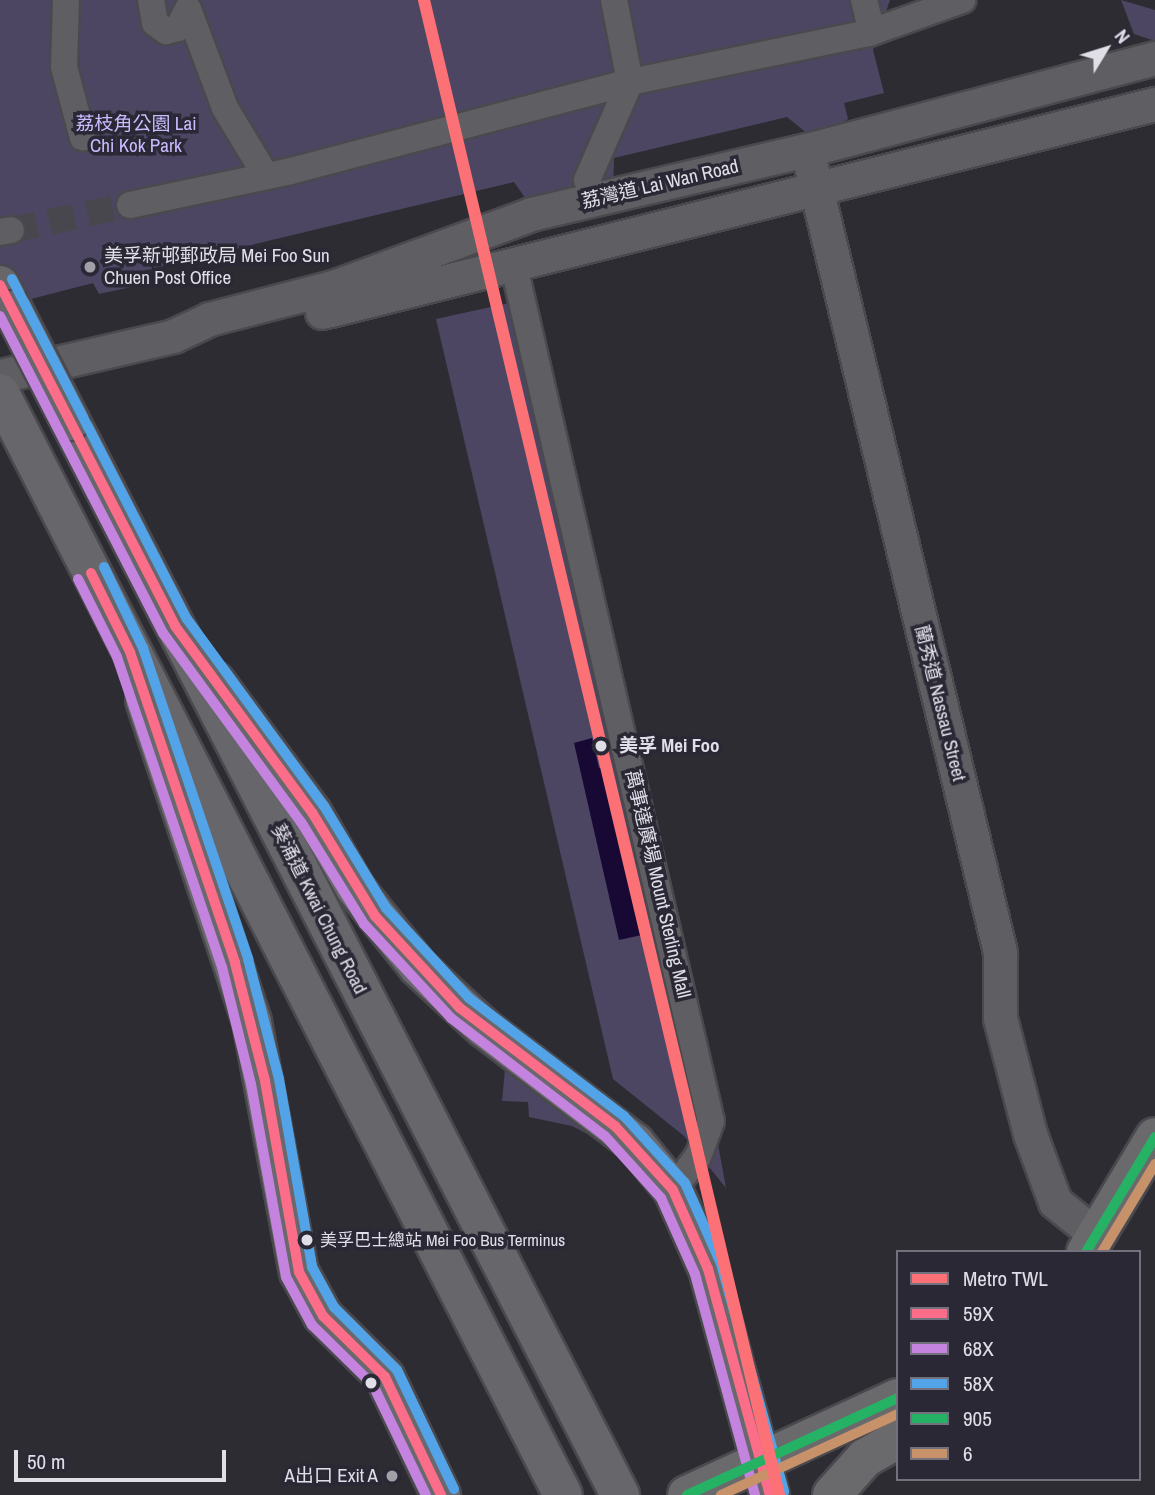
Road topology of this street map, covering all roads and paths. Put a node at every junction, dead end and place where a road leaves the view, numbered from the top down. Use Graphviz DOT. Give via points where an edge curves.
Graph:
graph roads {
  1 [pos="66,0"];
  2 [pos="151,0"];
  3 [pos="614,0"];
  4 [pos="864,0"];
  5 [pos="962,0"];
  6 [pos="872,32"];
  7 [pos="1155,58"];
  8 [pos="630,82"];
  9 [pos="1155,104"];
  10 [pos="83,138"];
  11 [pos="807,150"];
  12 [pos="266,176"];
  13 [pos="587,180"];
  14 [pos="816,188"];
  15 [pos="130,205"];
  16 [pos="518,284"];
  17 [pos="0,285"];
  18 [pos="173,336"];
  19 [pos="0,376"];
  20 [pos="0,393"];
  21 [pos="175,626"];
  22 [pos="130,652"];
  23 [pos="1155,1137"];
  24 [pos="673,1190"];
  25 [pos="1091,1243"];
  26 [pos="896,1399"];
  27 [pos="896,1440"];
  28 [pos="765,1478"];
  29 [pos="441,1495"];
  30 [pos="563,1495"];
  31 [pos="620,1495"];
  32 [pos="687,1495"];
  33 [pos="832,1495"];
  1 -- 10 [label="street" via="64,67"];
  2 -- 12 [label="street" via="155,23 166,31 178,28 188,9 225,108"];
  3 -- 8 [label="street"];
  4 -- 6 [label="street"];
  5 -- 6 [label="street"];
  6 -- 8 [label="street"];
  7 -- 11 [label="street, 荔灣道 Lai Wan Road"];
  8 -- 12 [label="street"];
  8 -- 13 [label="street"];
  9 -- 14 [label="street, 荔灣道 Lai Wan Road"];
  11 -- 14 [label="street, 蘭秀道 Nassau Street"];
  11 -- 18 [label="street, 荔灣道 Lai Wan Road" via="522,217 334,288 209,319"];
  12 -- 15 [label="street"];
  14 -- 18 [label="street, 荔灣道 Lai Wan Road" via="219,340"];
  14 -- 25 [label="street, 蘭秀道 Nassau Street" via="1000,952 1000,999 1044,1185"];
  16 -- 24 [label="street, 萬事達廣場 Mount Sterling Mall" via="711,1121 698,1156"];
  17 -- 21 [label="highway, 葵涌道 Kwai Chung Road, bridge"];
  18 -- 19 [label="street, 荔灣道 Lai Wan Road"];
  20 -- 22 [label="highway"];
  21 -- 24 [label="main road" via="313,814 355,888 397,943 460,1008 635,1143"];
  21 -- 31 [label="highway, 葵涌道 Kwai Chung Road"];
  22 -- 29 [label="main road" via="252,1022 299,1272 340,1334 385,1377"];
  22 -- 30 [label="highway"];
  23 -- 25 [label="main road"];
  24 -- 28 [label="main road" via="708,1269"];
  26 -- 28 [label="main road"];
  27 -- 33 [label="main road" via="865,1458"];
  28 -- 32 [label="main road"];
}
